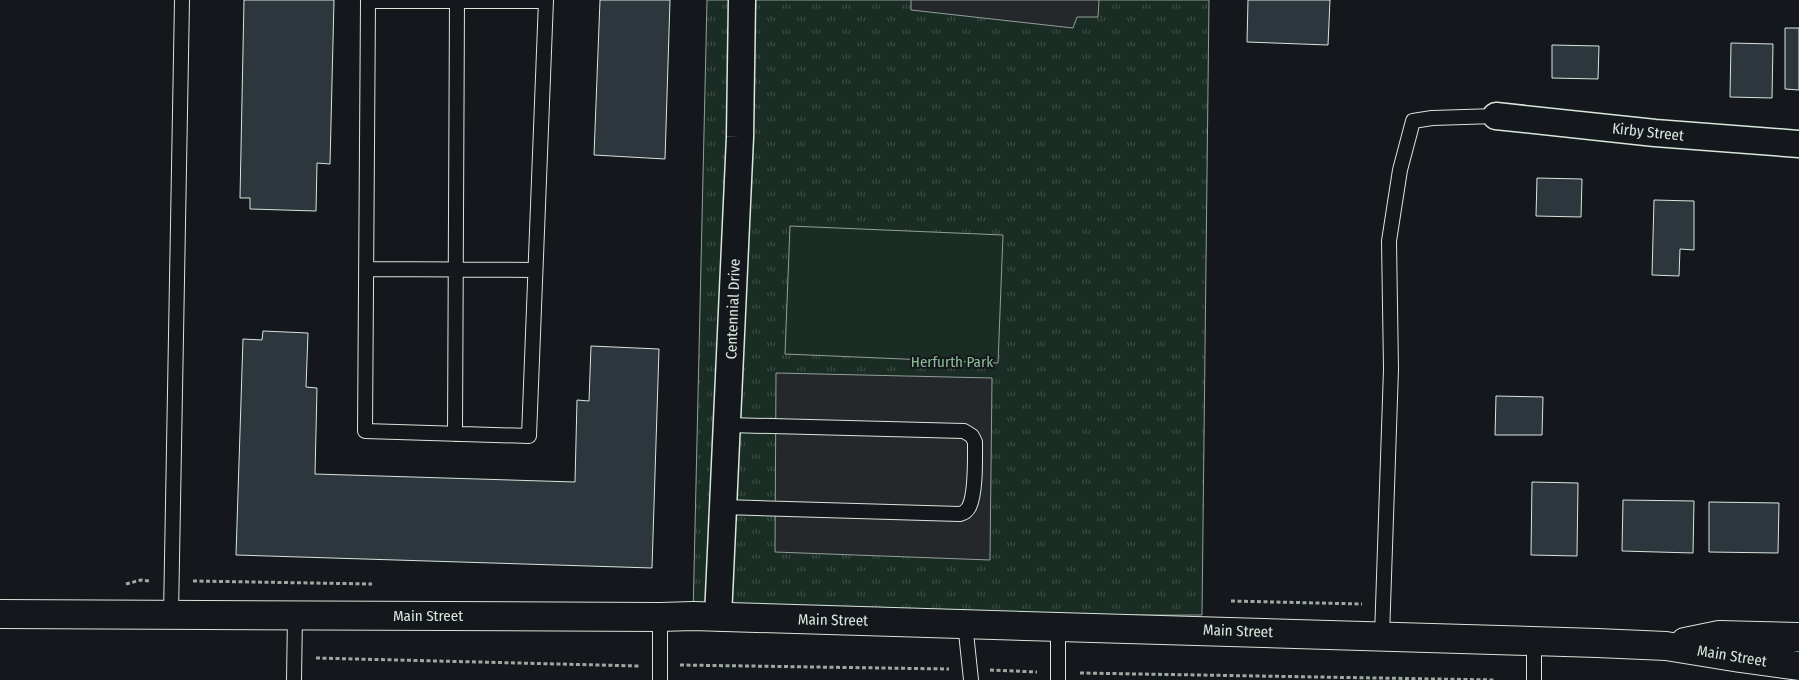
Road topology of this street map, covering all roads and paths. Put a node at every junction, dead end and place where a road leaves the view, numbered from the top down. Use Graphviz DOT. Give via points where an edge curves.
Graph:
graph roads {
  1 [pos="182,0"];
  2 [pos="546,0"];
  3 [pos="742,0"];
  4 [pos="457,1"];
  5 [pos="1496,116"];
  6 [pos="1799,144"];
  7 [pos="366,270"];
  8 [pos="455,270"];
  9 [pos="535,270"];
  10 [pos="728,425"];
  11 [pos="455,434"];
  12 [pos="724,507"];
  13 [pos="0,614"];
  14 [pos="171,615"];
  15 [pos="295,615"];
  16 [pos="718,617"];
  17 [pos="660,618"];
  18 [pos="965,623"];
  19 [pos="1058,626"];
  20 [pos="1382,636"];
  21 [pos="1799,637"];
  22 [pos="1534,640"];
  23 [pos="1666,646"];
  24 [pos="294,658"];
  25 [pos="661,666"];
  26 [pos="1799,666"];
  27 [pos="970,675"];
  28 [pos="1058,676"];
  29 [pos="294,680"];
  30 [pos="660,680"];
  31 [pos="1495,680"];
  32 [pos="1534,680"];
  1 -- 14 [label="lane"];
  2 -- 4 [label="lane"];
  2 -- 9 [label="lane"];
  3 -- 10 [label="street, Centennial Drive" via="740,137"];
  4 -- 7 [label="lane" via="368,1"];
  4 -- 8 [label="lane"];
  5 -- 6 [label="street, Kirby Street"];
  5 -- 20 [label="lane" via="1413,121 1400,170 1389,241 1391,369"];
  7 -- 8 [label="lane"];
  7 -- 11 [label="lane" via="365,431"];
  8 -- 9 [label="lane"];
  8 -- 11 [label="lane"];
  9 -- 11 [label="lane" via="529,436"];
  10 -- 12 [label="street, Centennial Drive"];
  10 -- 12 [label="lane" via="964,431 975,442 973,498 966,513 960,514"];
  12 -- 16 [label="street, Centennial Drive"];
  13 -- 14 [label="street, Main Street"];
  14 -- 15 [label="street, Main Street"];
  15 -- 17 [label="street, Main Street"];
  15 -- 24 [label="lane"];
  16 -- 17 [label="street, Main Street"];
  16 -- 18 [label="street, Main Street"];
  17 -- 25 [label="lane"];
  18 -- 19 [label="street, Main Street"];
  18 -- 27 [label="lane"];
  19 -- 20 [label="street, Main Street"];
  19 -- 28 [label="lane"];
  20 -- 22 [label="street, Main Street"];
  21 -- 23 [label="street, Main Street" via="1719,635"];
  22 -- 23 [label="street, Main Street"];
  22 -- 32 [label="lane"];
  23 -- 26 [label="street, Main Street"];
  24 -- 25 [label="path"];
  24 -- 29 [label="lane"];
  25 -- 27 [label="path"];
  25 -- 30 [label="lane"];
  27 -- 28 [label="path"];
  28 -- 31 [label="path"];
}
